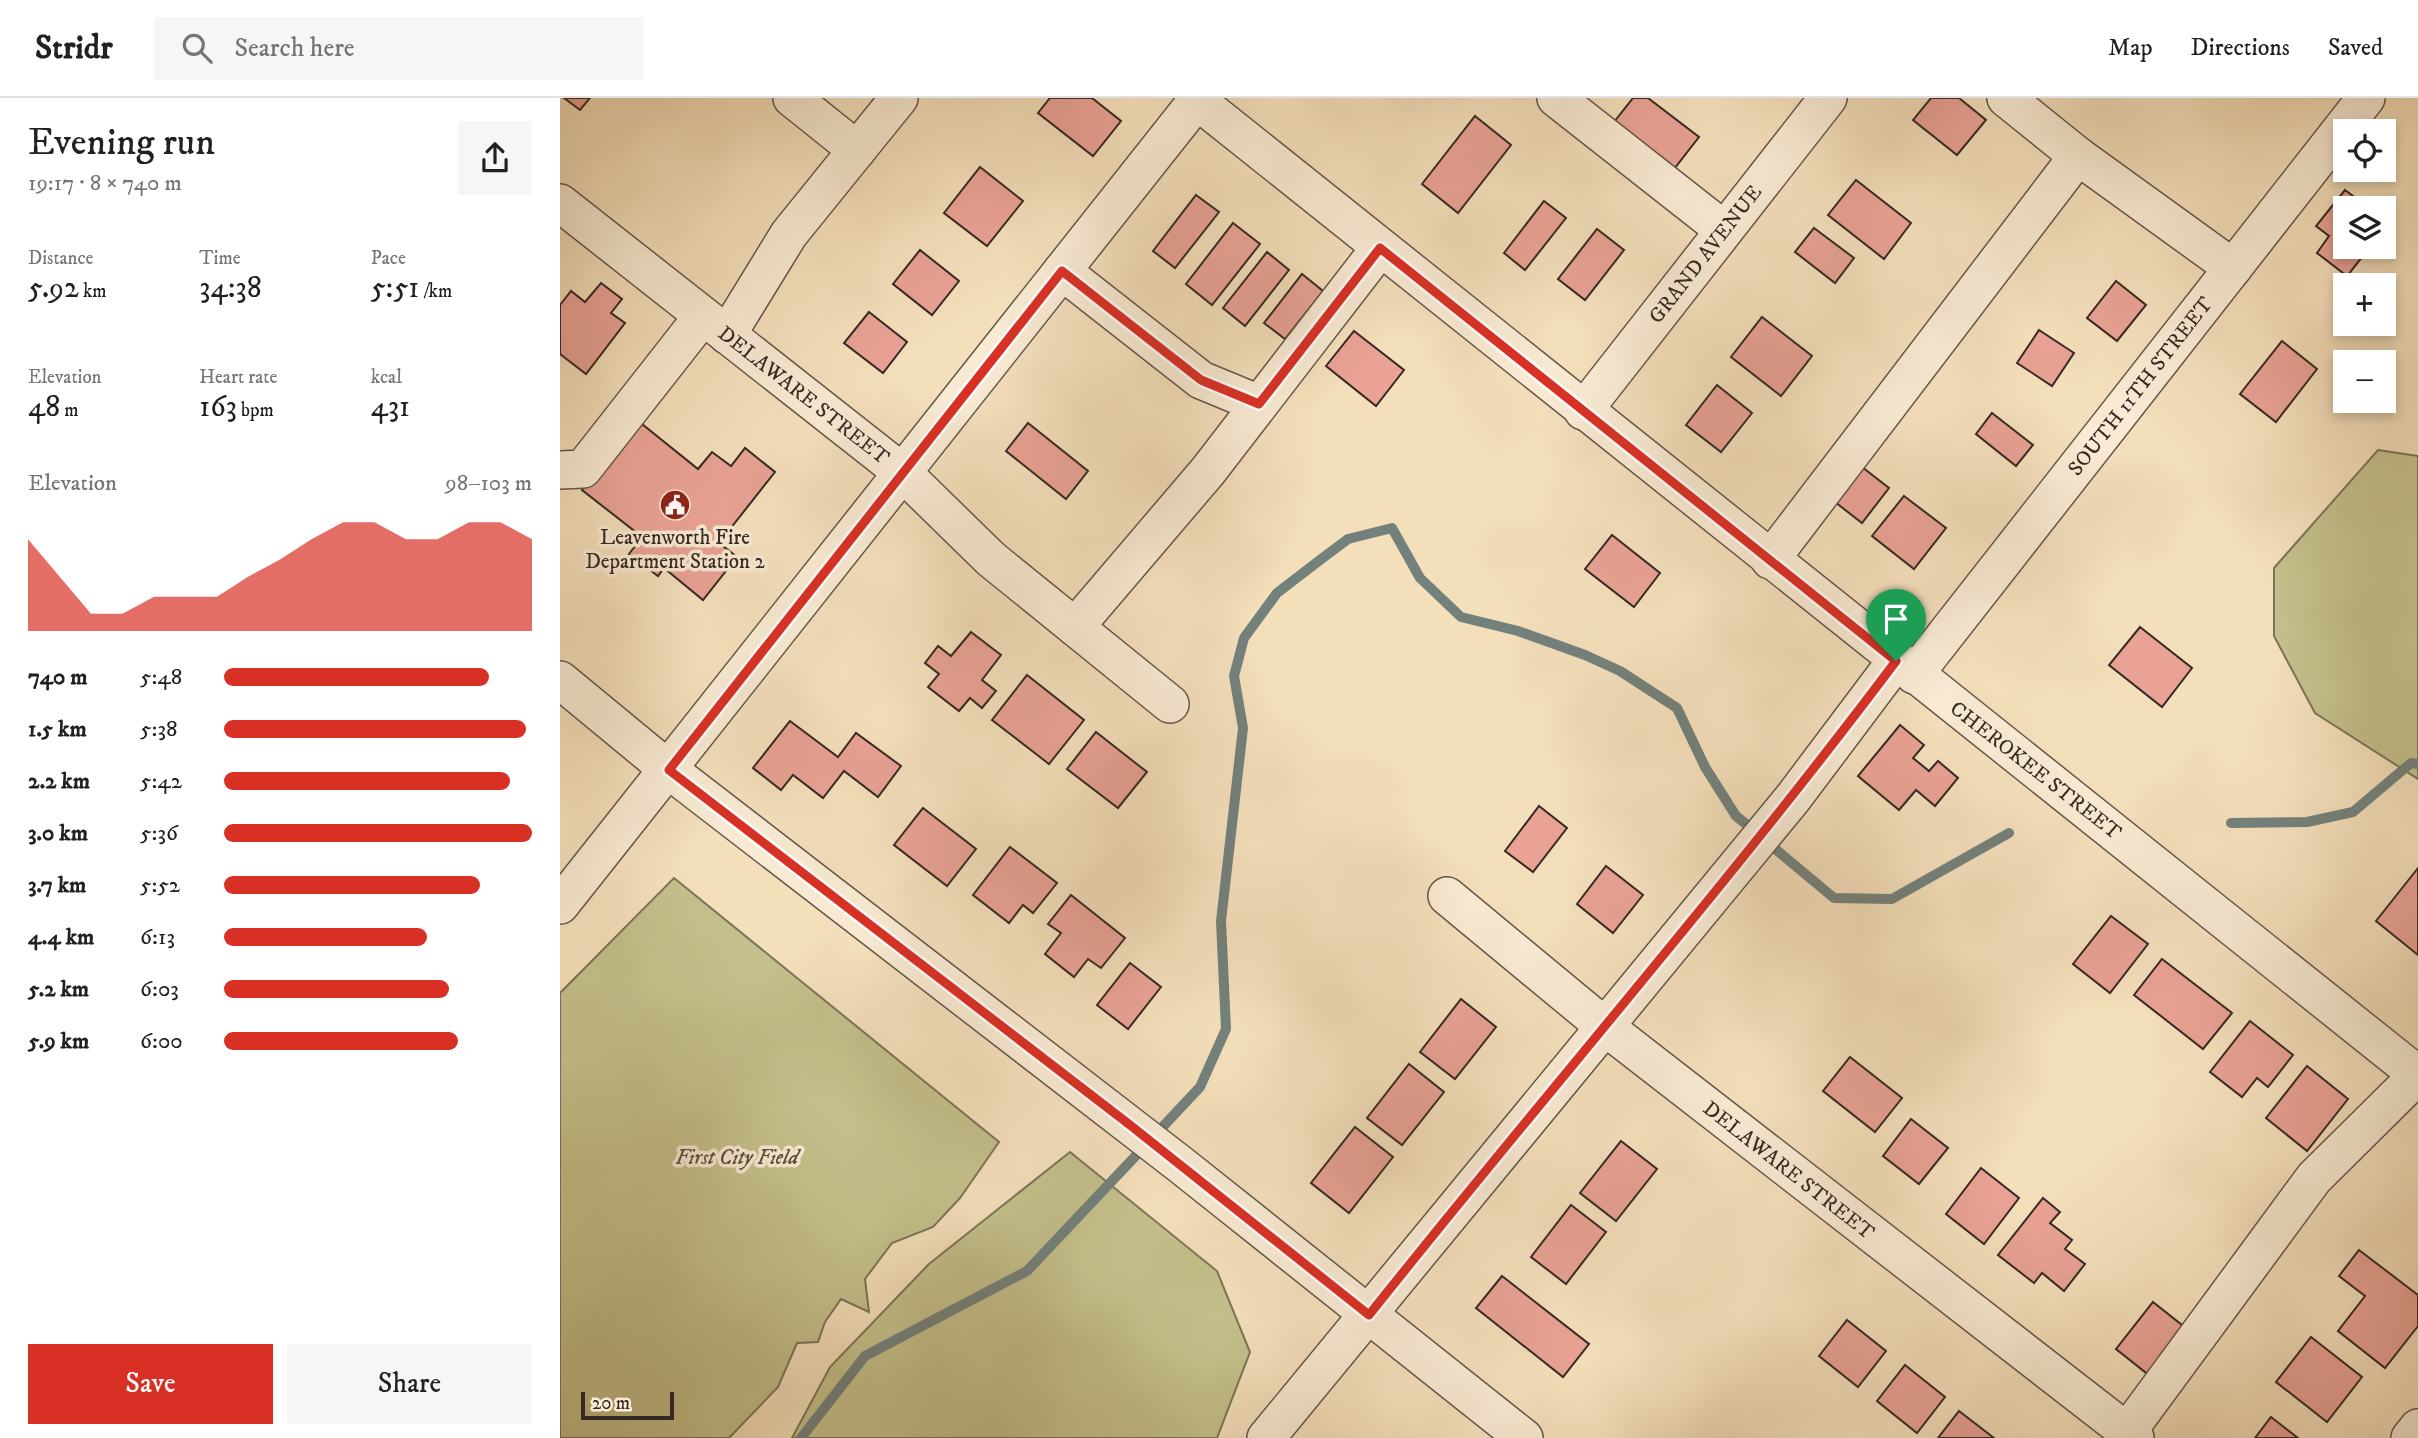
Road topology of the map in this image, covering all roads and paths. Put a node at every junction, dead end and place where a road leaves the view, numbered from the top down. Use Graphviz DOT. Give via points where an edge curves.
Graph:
graph roads {
  1 [pos="792,98"];
  2 [pos="899,98"];
  3 [pos="1556,98"];
  4 [pos="1828,98"];
  5 [pos="2006,98"];
  6 [pos="2365,98"];
  7 [pos="1197,99"];
  8 [pos="857,150"];
  9 [pos="2078,156"];
  10 [pos="560,203"];
  11 [pos="1724,230"];
  12 [pos="1380,248"];
  13 [pos="2232,268"];
  14 [pos="1062,271"];
  15 [pos="715,325"];
  16 [pos="1259,404"];
  17 [pos="1583,411"];
  18 [pos="560,470"];
  19 [pos="903,473"];
  20 [pos="1770,560"];
  21 [pos="1075,627"];
  22 [pos="1905,668"];
  23 [pos="560,680"];
  24 [pos="1170,704"];
  25 [pos="669,770"];
  26 [pos="1447,896"];
  27 [pos="560,905"];
  28 [pos="1604,1026"];
  29 [pos="2418,1075"];
  30 [pos="1369,1315"];
  31 [pos="2418,1428"];
  32 [pos="2131,1435"];
  33 [pos="1266,1438"];
  34 [pos="1524,1438"];
  35 [pos="2410,1438"];
  1 -- 8 [label="street"];
  2 -- 8 [label="street"];
  3 -- 11 [label="street"];
  4 -- 11 [label="street, GRAND AVENUE"];
  5 -- 9 [label="street"];
  6 -- 13 [label="street, SOUTH 11TH STREET"];
  7 -- 12 [label="street, CHEROKEE STREET"];
  7 -- 14 [label="street"];
  8 -- 15 [label="street"];
  9 -- 13 [label="street"];
  9 -- 20 [label="street"];
  10 -- 15 [label="street, DELAWARE STREET"];
  11 -- 17 [label="street, GRAND AVENUE"];
  12 -- 16 [label="street"];
  12 -- 17 [label="street, CHEROKEE STREET"];
  13 -- 22 [label="street, SOUTH 11TH STREET"];
  14 -- 16 [label="street" via="1201,380"];
  14 -- 19 [label="street"];
  15 -- 18 [label="street" via="583,469"];
  15 -- 19 [label="street, DELAWARE STREET"];
  16 -- 21 [label="street"];
  17 -- 20 [label="street, CHEROKEE STREET"];
  19 -- 21 [label="street, DELAWARE STREET" via="991,559"];
  19 -- 25 [label="street"];
  20 -- 22 [label="street, CHEROKEE STREET"];
  21 -- 24 [label="street, DELAWARE STREET"];
  22 -- 28 [label="street, SOUTH 11TH STREET"];
  22 -- 29 [label="street, CHEROKEE STREET"];
  23 -- 25 [label="street"];
  25 -- 27 [label="street"];
  25 -- 30 [label="street"];
  26 -- 28 [label="street, DELAWARE STREET"];
  28 -- 30 [label="street, SOUTH 11TH STREET"];
  28 -- 32 [label="street, DELAWARE STREET"];
  29 -- 32 [label="street" via="2314,1178"];
  30 -- 33 [label="street, SOUTH 11TH STREET"];
  30 -- 34 [label="street"];
  31 -- 35 [label="street"];
}
